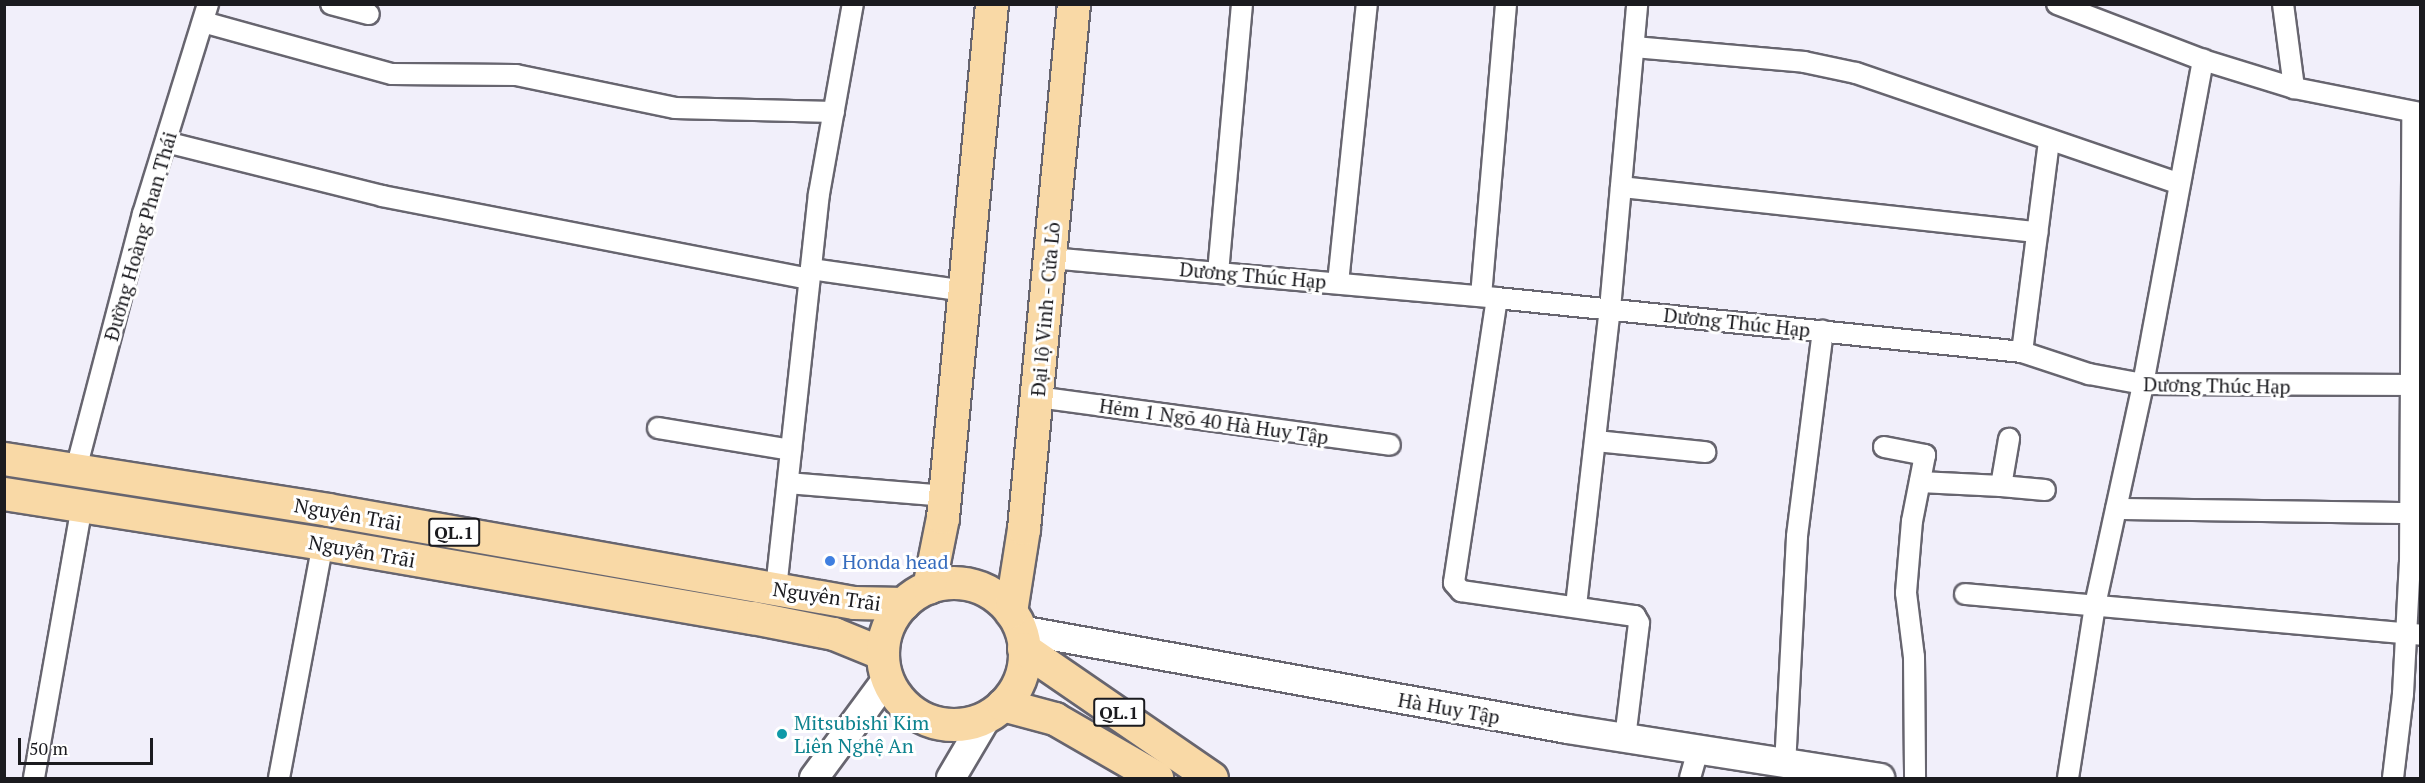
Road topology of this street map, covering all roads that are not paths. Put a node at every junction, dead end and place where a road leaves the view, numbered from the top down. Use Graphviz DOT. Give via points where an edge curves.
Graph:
graph roads {
  1 [pos="331,4"];
  2 [pos="852,4"];
  3 [pos="992,4"];
  4 [pos="1074,4"];
  5 [pos="1242,4"];
  6 [pos="1367,4"];
  7 [pos="1506,4"];
  8 [pos="1637,4"];
  9 [pos="2057,4"];
  10 [pos="2283,4"];
  11 [pos="206,13"];
  12 [pos="369,14"];
  13 [pos="1634,47"];
  14 [pos="2202,60"];
  15 [pos="2294,88"];
  16 [pos="834,112"];
  17 [pos="2416,112"];
  18 [pos="2049,140"];
  19 [pos="166,142"];
  20 [pos="2180,183"];
  21 [pos="1621,187"];
  22 [pos="2038,232"];
  23 [pos="1050,258"];
  24 [pos="1218,273"];
  25 [pos="810,274"];
  26 [pos="1338,283"];
  27 [pos="964,291"];
  28 [pos="1489,297"];
  29 [pos="1610,309"];
  30 [pos="1823,331"];
  31 [pos="2022,352"];
  32 [pos="2144,384"];
  33 [pos="2416,385"];
  34 [pos="1037,397"];
  35 [pos="658,428"];
  36 [pos="2009,439"];
  37 [pos="1596,441"];
  38 [pos="1390,445"];
  39 [pos="1884,447"];
  40 [pos="791,450"];
  41 [pos="1705,452"];
  42 [pos="4,459"];
  43 [pos="76,469"];
  44 [pos="1920,482"];
  45 [pos="788,483"];
  46 [pos="2001,486"];
  47 [pos="2044,490"];
  48 [pos="4,494"];
  49 [pos="945,496"];
  50 [pos="82,506"];
  51 [pos="2116,509"];
  52 [pos="328,510"];
  53 [pos="2408,513"];
  54 [pos="323,544"];
  55 [pos="776,590"];
  56 [pos="1965,594"];
  57 [pos="916,596"];
  58 [pos="2096,605"];
  59 [pos="1576,606"];
  60 [pos="1018,630"];
  61 [pos="2413,634"];
  62 [pos="885,667"];
  63 [pos="995,711"];
  64 [pos="1625,738"];
  65 [pos="1698,750"];
  66 [pos="1785,766"];
  67 [pos="34,778"];
  68 [pos="279,778"];
  69 [pos="813,778"];
  70 [pos="951,778"];
  71 [pos="1157,778"];
  72 [pos="1212,778"];
  73 [pos="1690,778"];
  74 [pos="1880,778"];
  75 [pos="1915,778"];
  76 [pos="2068,778"];
  77 [pos="2393,778"];
  1 -- 12 [label="street"];
  2 -- 16 [label="street"];
  3 -- 27 [label="main road"];
  4 -- 23 [label="main road, Đại lộ Vinh - Cửa Lò"];
  5 -- 24 [label="street"];
  6 -- 26 [label="street"];
  7 -- 28 [label="street"];
  8 -- 13 [label="street"];
  9 -- 14 [label="street"];
  10 -- 15 [label="street"];
  11 -- 16 [label="street" via="392,74 506,74 675,108"];
  11 -- 19 [label="street, Đường Hoàng Phan Thái"];
  13 -- 18 [label="street" via="1836,68 1891,83"];
  13 -- 21 [label="street"];
  14 -- 15 [label="street"];
  14 -- 20 [label="street"];
  15 -- 17 [label="street"];
  16 -- 25 [label="street"];
  17 -- 33 [label="street"];
  18 -- 20 [label="street"];
  18 -- 22 [label="street"];
  19 -- 25 [label="street" via="372,193"];
  19 -- 43 [label="street, Đường Hoàng Phan Thái" via="142,214"];
  20 -- 32 [label="street"];
  21 -- 22 [label="street"];
  21 -- 29 [label="street"];
  22 -- 31 [label="street"];
  23 -- 24 [label="street, Dương Thúc Hạp"];
  23 -- 34 [label="main road, Đại lộ Vinh - Cửa Lò"];
  24 -- 26 [label="street, Dương Thúc Hạp"];
  25 -- 27 [label="street"];
  25 -- 40 [label="street"];
  26 -- 28 [label="street, Dương Thúc Hạp"];
  27 -- 49 [label="main road"];
  28 -- 29 [label="street, Dương Thúc Hạp"];
  28 -- 59 [label="street" via="1454,583 1461,591"];
  29 -- 30 [label="street, Dương Thúc Hạp"];
  29 -- 37 [label="street"];
  30 -- 31 [label="street, Dương Thúc Hạp"];
  30 -- 66 [label="street" via="1797,536"];
  31 -- 32 [label="street, Dương Thúc Hạp" via="2089,374"];
  32 -- 33 [label="street, Dương Thúc Hạp"];
  32 -- 51 [label="street"];
  33 -- 53 [label="street"];
  34 -- 38 [label="street, Hẻm 1 Ngõ 40 Hà Huy Tập"];
  34 -- 60 [label="main road, Đại lộ Vinh - Cửa Lò"];
  35 -- 40 [label="street"];
  36 -- 46 [label="street"];
  37 -- 41 [label="street"];
  37 -- 59 [label="street"];
  39 -- 44 [label="street" via="1925,454"];
  40 -- 45 [label="street"];
  42 -- 43 [label="main road, Nguyên Trãi / QL.1"];
  43 -- 52 [label="main road, Nguyên Trãi / QL.1"];
  44 -- 46 [label="street"];
  44 -- 75 [label="street" via="1909,544 1906,593 1914,657"];
  45 -- 49 [label="street"];
  45 -- 55 [label="street"];
  46 -- 47 [label="street"];
  48 -- 50 [label="main road, Nguyễn Trãi / QL.1"];
  49 -- 57 [label="main road"];
  50 -- 54 [label="main road, Nguyễn Trãi / QL.1"];
  50 -- 67 [label="street"];
  51 -- 53 [label="street"];
  51 -- 58 [label="street"];
  52 -- 54 [label="main road"];
  52 -- 55 [label="main road, Nguyên Trãi / QL.1"];
  53 -- 61 [label="street"];
  54 -- 62 [label="main road, Nguyễn Trãi / QL.1" via="834,634"];
  54 -- 68 [label="street"];
  55 -- 57 [label="main road, Nguyên Trãi / QL.1" via="854,603"];
  56 -- 58 [label="street"];
  57 -- 60 [label="main road, QL.1" via="959,584 979,588 997,597"];
  57 -- 62 [label="main road" via="891,620"];
  58 -- 61 [label="street"];
  58 -- 76 [label="street"];
  59 -- 64 [label="street" via="1629,612 1639,622"];
  60 -- 63 [label="main road" via="1023,670"];
  60 -- 64 [label="main road, Hà Huy Tập"];
  60 -- 72 [label="main road, QL.1"];
  61 -- 77 [label="street"];
  62 -- 63 [label="main road" via="896,697 928,721 958,725"];
  62 -- 69 [label="main road"];
  63 -- 70 [label="main road"];
  63 -- 71 [label="main road, QL.1" via="1055,719"];
  64 -- 65 [label="main road, Hà Huy Tập"];
  65 -- 66 [label="main road, Hà Huy Tập"];
  65 -- 73 [label="street"];
  66 -- 74 [label="main road, Hà Huy Tập"];
}
